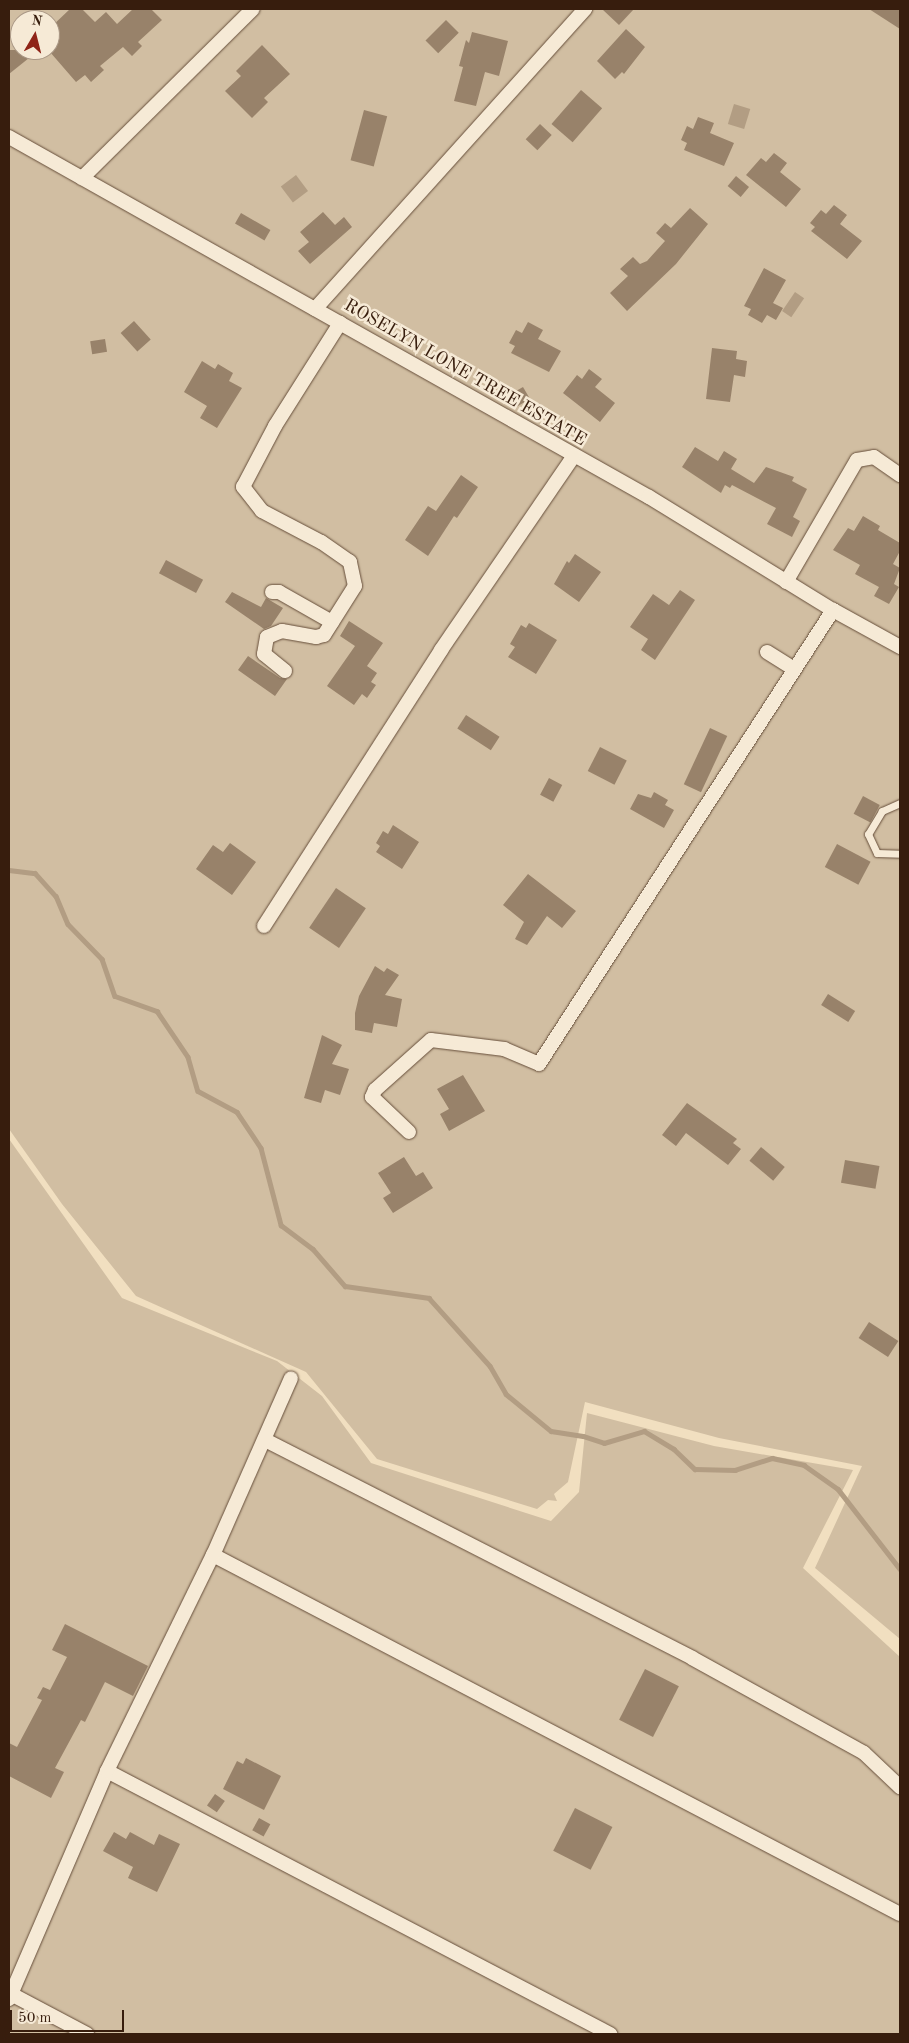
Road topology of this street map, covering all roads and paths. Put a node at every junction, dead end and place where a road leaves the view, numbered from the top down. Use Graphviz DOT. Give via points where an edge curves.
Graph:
graph roads {
  1 [pos="253,9"];
  2 [pos="585,9"];
  3 [pos="9,137"];
  4 [pos="82,178"];
  5 [pos="315,309"];
  6 [pos="340,323"];
  7 [pos="574,456"];
  8 [pos="900,475"];
  9 [pos="786,582"];
  10 [pos="272,592"];
  11 [pos="832,610"];
  12 [pos="332,622"];
  13 [pos="900,647"];
  14 [pos="767,652"];
  15 [pos="794,669"];
  16 [pos="286,671"];
  17 [pos="900,803"];
  18 [pos="900,854"];
  19 [pos="264,926"];
  20 [pos="409,1132"];
  21 [pos="291,1378"];
  22 [pos="265,1440"];
  23 [pos="213,1554"];
  24 [pos="108,1771"];
  25 [pos="900,1786"];
  26 [pos="900,1914"];
  27 [pos="10,1997"];
  28 [pos="87,2034"];
  29 [pos="610,2034"];
  1 -- 4 [label="street"];
  2 -- 5 [label="street"];
  3 -- 4 [label="street, ROSELYN LONE TREE ESTATE"];
  4 -- 5 [label="street, ROSELYN LONE TREE ESTATE"];
  5 -- 6 [label="street, ROSELYN LONE TREE ESTATE"];
  6 -- 7 [label="street, ROSELYN LONE TREE ESTATE"];
  6 -- 12 [label="street" via="275,426 243,487 262,511 321,542 350,562 354,586"];
  7 -- 9 [label="street, ROSELYN LONE TREE ESTATE" via="649,497"];
  7 -- 19 [label="street" via="441,650"];
  8 -- 9 [label="street" via="874,457 857,460"];
  9 -- 11 [label="street, ROSELYN LONE TREE ESTATE"];
  10 -- 12 [label="street" via="279,592"];
  11 -- 13 [label="street, ROSELYN LONE TREE ESTATE"];
  11 -- 15 [label="street"];
  12 -- 16 [label="street" via="320,637 282,631 268,637 264,654"];
  14 -- 15 [label="street"];
  15 -- 20 [label="street" via="539,1064 504,1049 431,1040 374,1090 372,1097"];
  17 -- 18 [label="lane" via="882,811 868,834 877,853"];
  21 -- 22 [label="street"];
  22 -- 23 [label="street"];
  22 -- 25 [label="street" via="692,1658 864,1754"];
  23 -- 24 [label="street"];
  23 -- 26 [label="street"];
  24 -- 27 [label="street"];
  24 -- 29 [label="street"];
  27 -- 28 [label="street"];
}
